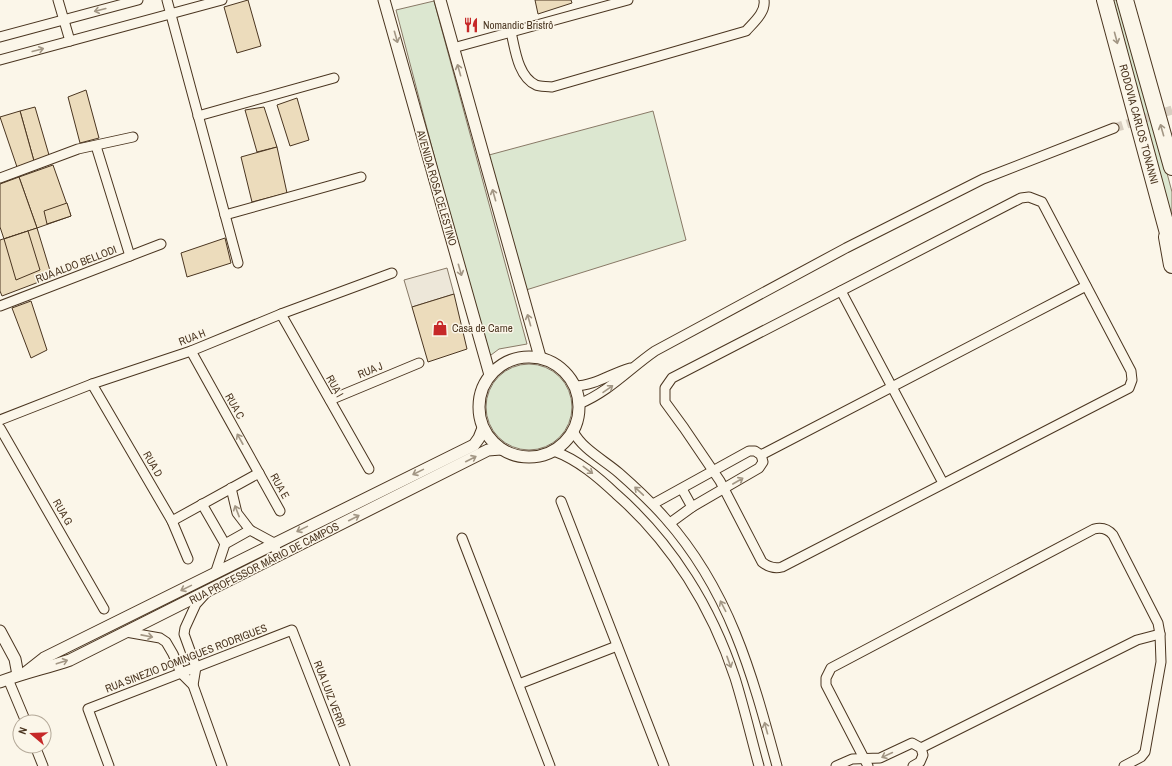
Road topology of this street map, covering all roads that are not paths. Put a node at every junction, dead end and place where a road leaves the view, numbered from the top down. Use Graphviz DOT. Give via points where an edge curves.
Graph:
graph roads {
  1 [pos="58,0"];
  2 [pos="138,0"];
  3 [pos="166,0"];
  4 [pos="222,0"];
  5 [pos="384,0"];
  6 [pos="440,0"];
  7 [pos="628,0"];
  8 [pos="764,0"];
  9 [pos="1105,0"];
  10 [pos="1125,0"];
  11 [pos="171,14"];
  12 [pos="63,19"];
  13 [pos="510,32"];
  14 [pos="0,37"];
  15 [pos="70,41"];
  16 [pos="453,48"];
  17 [pos="0,60"];
  18 [pos="334,78"];
  19 [pos="198,116"];
  20 [pos="1114,128"];
  21 [pos="134,138"];
  22 [pos="96,146"];
  23 [pos="1172,167"];
  24 [pos="361,177"];
  25 [pos="0,178"];
  26 [pos="1162,206"];
  27 [pos="225,215"];
  28 [pos="161,244"];
  29 [pos="1172,248"];
  30 [pos="130,256"];
  31 [pos="238,264"];
  32 [pos="1172,265"];
  33 [pos="392,273"];
  34 [pos="1086,286"];
  35 [pos="841,291"];
  36 [pos="0,306"];
  37 [pos="281,314"];
  38 [pos="191,351"];
  39 [pos="540,357"];
  40 [pos="419,363"];
  41 [pos="632,367"];
  42 [pos="490,375"];
  43 [pos="92,384"];
  44 [pos="575,386"];
  45 [pos="892,387"];
  46 [pos="330,400"];
  47 [pos="579,404"];
  48 [pos="0,420"];
  49 [pos="0,428"];
  50 [pos="483,428"];
  51 [pos="573,431"];
  52 [pos="501,449"];
  53 [pos="554,451"];
  54 [pos="761,455"];
  55 [pos="369,470"];
  56 [pos="713,470"];
  57 [pos="259,473"];
  58 [pos="943,483"];
  59 [pos="231,488"];
  60 [pos="682,489"];
  61 [pos="724,489"];
  62 [pos="561,501"];
  63 [pos="202,504"];
  64 [pos="653,504"];
  65 [pos="692,507"];
  66 [pos="280,511"];
  67 [pos="172,521"];
  68 [pos="670,523"];
  69 [pos="250,530"];
  70 [pos="462,538"];
  71 [pos="274,543"];
  72 [pos="225,544"];
  73 [pos="279,556"];
  74 [pos="188,559"];
  75 [pos="700,564"];
  76 [pos="215,574"];
  77 [pos="685,574"];
  78 [pos="207,592"];
  79 [pos="104,609"];
  80 [pos="292,630"];
  81 [pos="0,631"];
  82 [pos="126,632"];
  83 [pos="1160,634"];
  84 [pos="617,646"];
  85 [pos="196,667"];
  86 [pos="181,673"];
  87 [pos="13,677"];
  88 [pos="519,684"];
  89 [pos="193,685"];
  90 [pos="758,698"];
  91 [pos="742,703"];
  92 [pos="24,714"];
  93 [pos="921,748"];
  94 [pos="38,754"];
  95 [pos="866,762"];
  96 [pos="43,766"];
  97 [pos="109,766"];
  98 [pos="222,766"];
  99 [pos="345,766"];
  100 [pos="550,766"];
  101 [pos="664,766"];
  102 [pos="759,766"];
  103 [pos="777,766"];
  104 [pos="836,766"];
  105 [pos="913,766"];
  106 [pos="1124,766"];
  1 -- 12 [label="street"];
  2 -- 12 [label="street, one-way"];
  3 -- 11 [label="street"];
  4 -- 11 [label="street"];
  5 -- 42 [label="street, AVENIDA ROSA CELESTINO, one-way"];
  6 -- 16 [label="street"];
  7 -- 13 [label="street"];
  8 -- 13 [label="street" via="765,6 746,31 552,87 536,86 524,76"];
  9 -- 26 [label="highway, RODOVIA CARLOS TONANNI, one-way"];
  23 -- 10 [label="highway, RODOVIA CARLOS TONANNI, one-way"];
  11 -- 15 [label="street"];
  11 -- 19 [label="street"];
  12 -- 14 [label="street"];
  12 -- 15 [label="street"];
  13 -- 16 [label="street"];
  17 -- 15 [label="street, one-way"];
  39 -- 16 [label="street, one-way"];
  18 -- 19 [label="street"];
  19 -- 27 [label="street"];
  20 -- 41 [label="street" via="969,186 846,248 656,351"];
  21 -- 22 [label="street"];
  22 -- 25 [label="street" via="78,149"];
  22 -- 30 [label="street"];
  24 -- 27 [label="street"];
  26 -- 29 [label="highway, RODOVIA CARLOS TONANNI"];
  26 -- 32 [label="highway"];
  27 -- 31 [label="street"];
  28 -- 30 [label="street, RUA ALDO BELLODI"];
  30 -- 36 [label="street, RUA ALDO BELLODI"];
  33 -- 37 [label="street, RUA H"];
  34 -- 35 [label="street" via="1042,202 1029,197 1020,198"];
  34 -- 45 [label="street"];
  34 -- 58 [label="street" via="1131,371 1132,380 1129,388"];
  35 -- 45 [label="street"];
  35 -- 56 [label="street" via="672,378 666,384 665,402"];
  37 -- 38 [label="street, RUA H"];
  37 -- 46 [label="street, RUA I"];
  38 -- 43 [label="street, RUA H"];
  57 -- 38 [label="street, RUA C, one-way"];
  39 -- 42 [label="street" via="512,359"];
  39 -- 44 [label="street" via="557,365"];
  40 -- 46 [label="street, RUA J"];
  41 -- 44 [label="street" via="586,386"];
  47 -- 41 [label="street, one-way" via="611,387"];
  42 -- 50 [label="street" via="479,401"];
  43 -- 48 [label="street, RUA H"];
  43 -- 67 [label="street, RUA D"];
  44 -- 47 [label="street"];
  45 -- 54 [label="street"];
  45 -- 58 [label="street"];
  46 -- 55 [label="street, RUA I"];
  47 -- 51 [label="street"];
  49 -- 79 [label="street, RUA G"];
  50 -- 52 [label="street"];
  50 -- 71 [label="street, RUA PROFESSOR MÁRIO DE CAMPOS, one-way" via="474,445"];
  51 -- 53 [label="street"];
  64 -- 51 [label="street, one-way" via="578,440"];
  52 -- 53 [label="street" via="527,458"];
  73 -- 52 [label="street, RUA PROFESSOR MÁRIO DE CAMPOS, one-way" via="488,450"];
  53 -- 77 [label="street, one-way" via="568,456 588,470 626,502 658,536"];
  54 -- 56 [label="street" via="749,451"];
  61 -- 54 [label="street, one-way" via="759,468 763,462"];
  56 -- 60 [label="street"];
  56 -- 61 [label="street"];
  57 -- 59 [label="street"];
  57 -- 66 [label="street, RUA E"];
  58 -- 61 [label="street" via="782,567 774,568 762,562"];
  59 -- 63 [label="street"];
  69 -- 59 [label="street, one-way" via="237,513"];
  60 -- 64 [label="street"];
  60 -- 65 [label="street"];
  61 -- 65 [label="street"];
  62 -- 84 [label="street"];
  63 -- 67 [label="street"];
  63 -- 72 [label="street"];
  64 -- 68 [label="street"];
  65 -- 68 [label="street"];
  67 -- 74 [label="street, RUA D"];
  68 -- 75 [label="street"];
  69 -- 71 [label="street"];
  69 -- 72 [label="street"];
  70 -- 88 [label="street"];
  71 -- 73 [label="street"];
  71 -- 76 [label="street, RUA PROFESSOR MÁRIO DE CAMPOS"];
  72 -- 76 [label="street"];
  73 -- 78 [label="street, RUA PROFESSOR MÁRIO DE CAMPOS"];
  75 -- 77 [label="street"];
  90 -- 75 [label="street, one-way" via="732,624"];
  76 -- 87 [label="street, RUA PROFESSOR MÁRIO DE CAMPOS, one-way" via="44,658"];
  77 -- 91 [label="street, one-way" via="716,631"];
  78 -- 82 [label="street, RUA PROFESSOR MÁRIO DE CAMPOS"];
  78 -- 85 [label="street" via="196,604 184,634"];
  80 -- 85 [label="street, RUA SINEZIO DOMINGUES RODRIGUES"];
  80 -- 99 [label="street, RUA LUIZ VERRI"];
  81 -- 87 [label="street" via="15,659"];
  82 -- 86 [label="street, one-way" via="163,640 173,654"];
  87 -- 82 [label="street, RUA PROFESSOR MÁRIO DE CAMPOS, one-way" via="70,660"];
  83 -- 93 [label="street" via="1137,640"];
  83 -- 95 [label="street" via="1158,623 1113,535 1105,529 1094,529 830,668 826,685"];
  83 -- 106 [label="street" via="1161,662 1145,752"];
  84 -- 88 [label="street"];
  84 -- 101 [label="street"];
  85 -- 86 [label="street, RUA SINEZIO DOMINGUES RODRIGUES"];
  85 -- 89 [label="street"];
  86 -- 89 [label="street"];
  86 -- 97 [label="street, RUA SINEZIO DOMINGUES RODRIGUES" via="88,709"];
  87 -- 92 [label="street"];
  88 -- 100 [label="street"];
  89 -- 98 [label="street"];
  90 -- 91 [label="street"];
  103 -- 90 [label="street, one-way"];
  91 -- 102 [label="street"];
  93 -- 95 [label="street, one-way" via="916,744 909,744"];
  93 -- 105 [label="street" via="922,759"];
  94 -- 96 [label="street"];
  95 -- 104 [label="street" via="847,760"];
}
